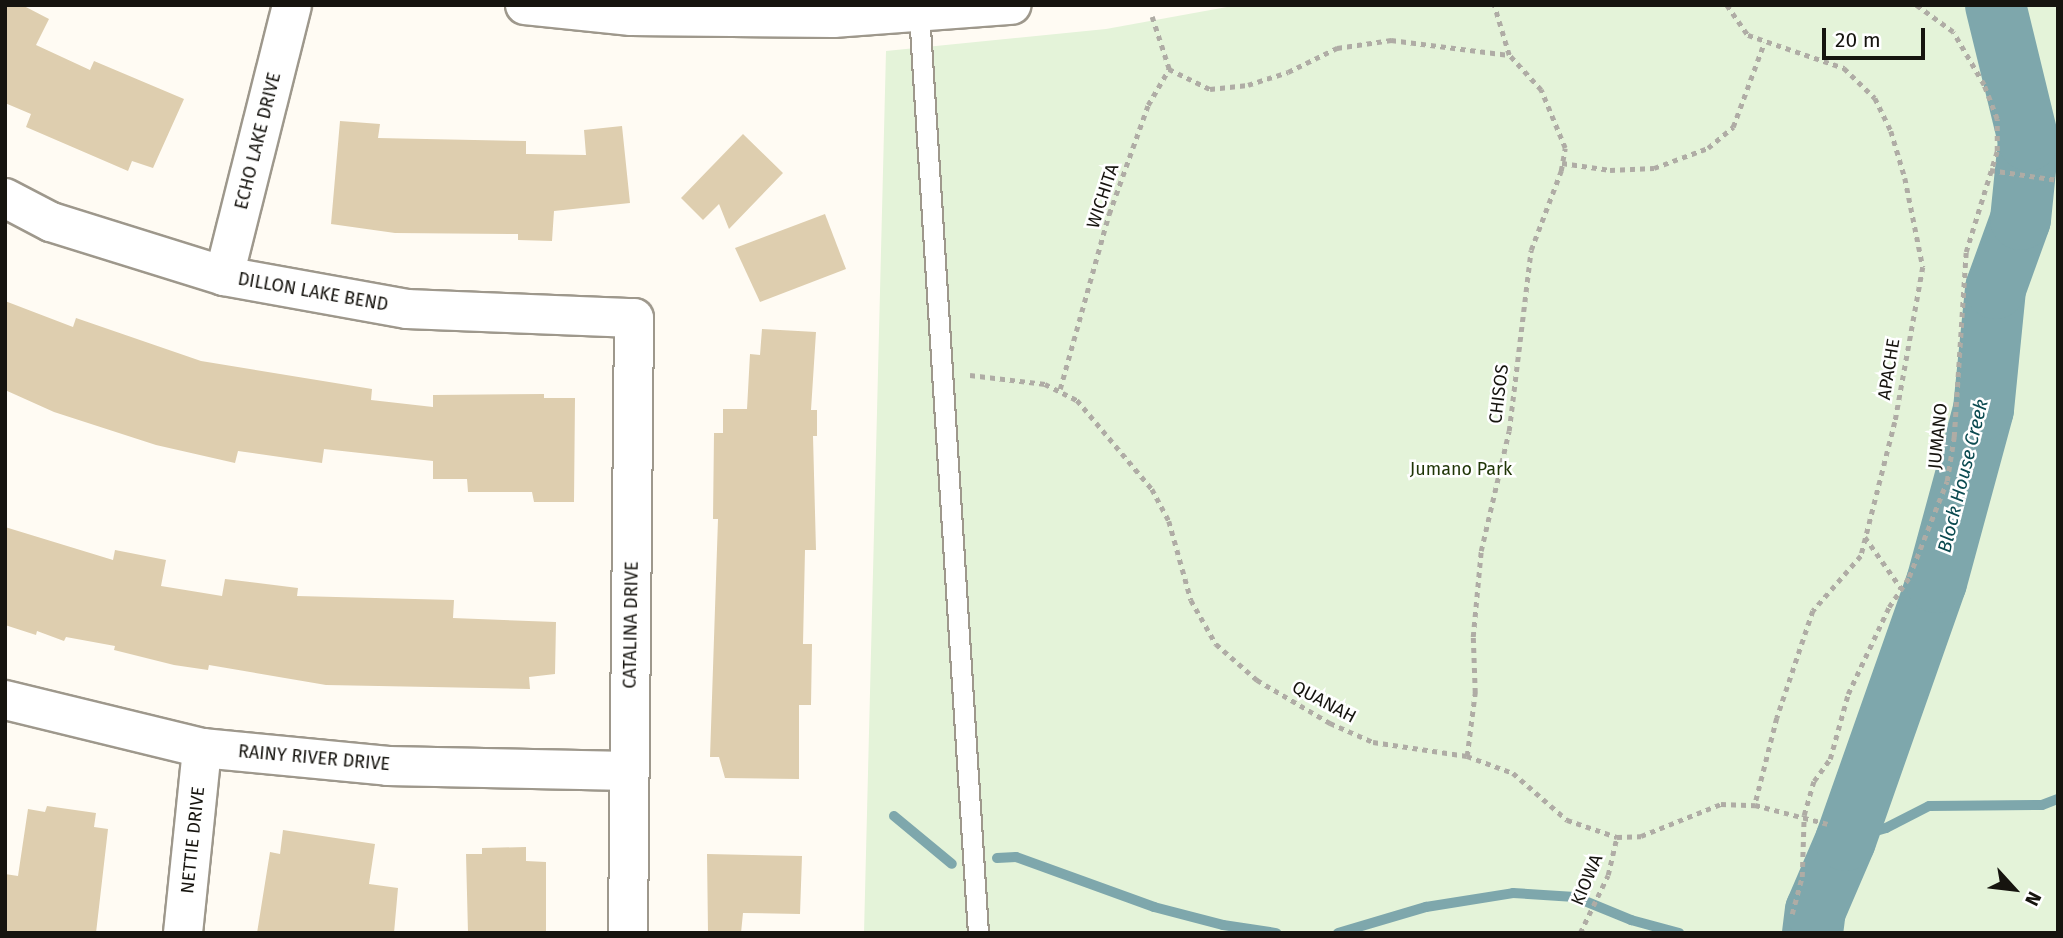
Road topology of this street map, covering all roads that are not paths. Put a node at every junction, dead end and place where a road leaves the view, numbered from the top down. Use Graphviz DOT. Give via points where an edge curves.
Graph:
graph roads {
  1 [pos="292,5"];
  2 [pos="525,5"];
  3 [pos="1012,5"];
  4 [pos="918,9"];
  5 [pos="5,198"];
  6 [pos="224,276"];
  7 [pos="634,318"];
  8 [pos="5,700"];
  9 [pos="202,748"];
  10 [pos="629,771"];
  11 [pos="183,933"];
  12 [pos="628,933"];
  13 [pos="978,933"];
  1 -- 6 [label="street, ECHO LAKE DRIVE"];
  2 -- 4 [label="street" via="631,16 833,19"];
  3 -- 4 [label="street"];
  4 -- 13 [label="lane"];
  5 -- 6 [label="street, DILLON LAKE BEND" via="51,222"];
  6 -- 7 [label="street, DILLON LAKE BEND" via="407,309"];
  7 -- 10 [label="street, CATALINA DRIVE"];
  8 -- 9 [label="street, RAINY RIVER DRIVE"];
  9 -- 10 [label="street, RAINY RIVER DRIVE" via="388,766"];
  9 -- 11 [label="street, NETTIE DRIVE"];
  10 -- 12 [label="street, CATALINA DRIVE"];
}
